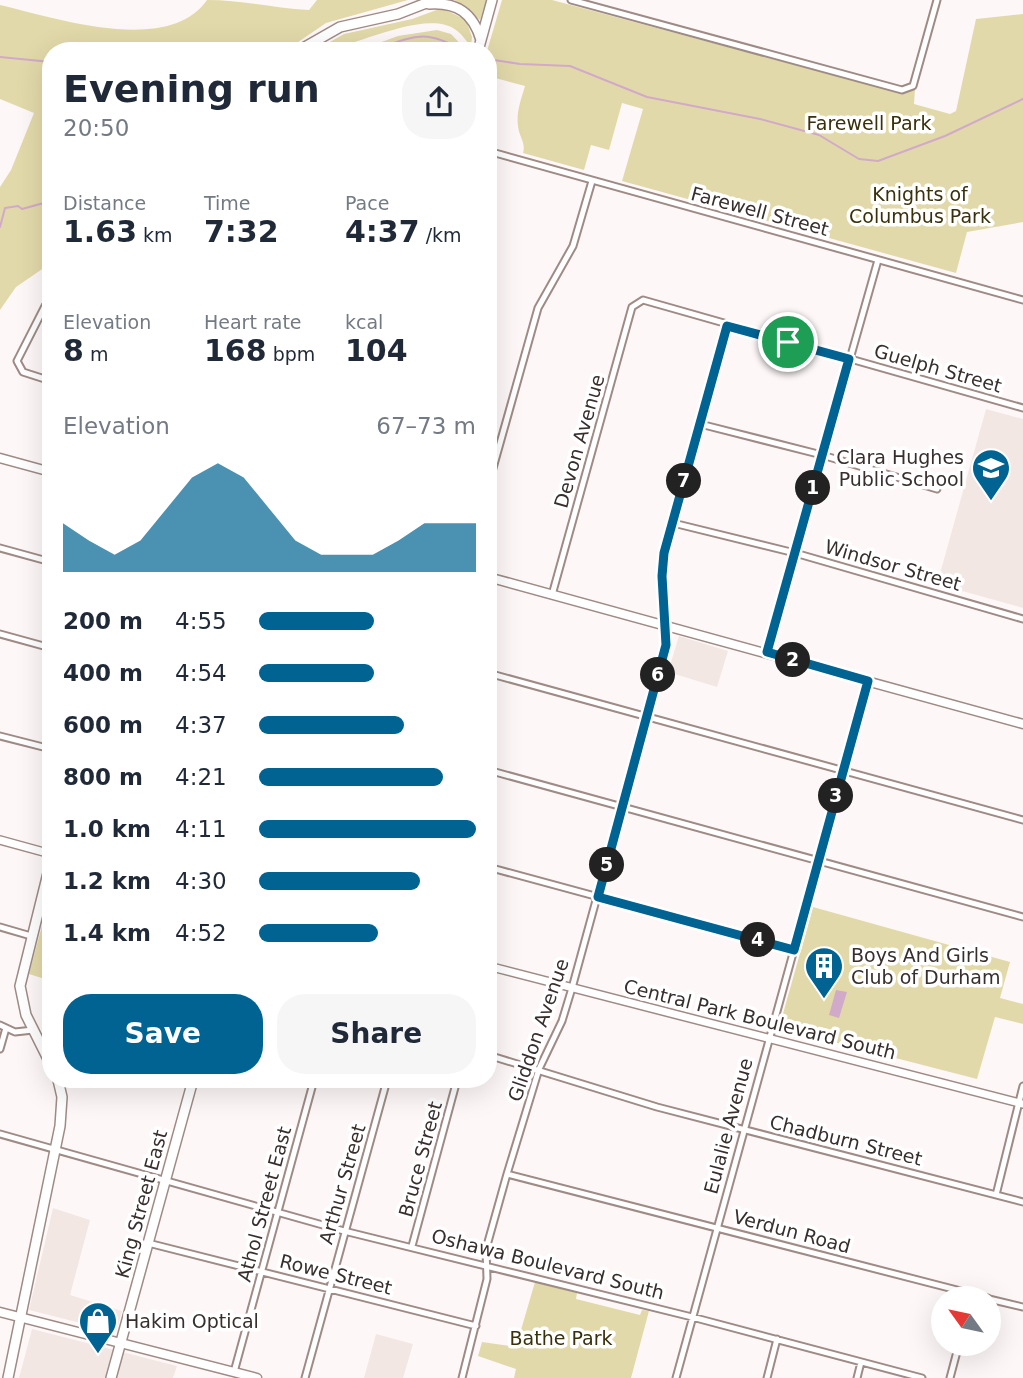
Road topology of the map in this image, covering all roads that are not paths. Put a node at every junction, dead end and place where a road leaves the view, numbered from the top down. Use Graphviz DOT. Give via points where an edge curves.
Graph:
graph roads {
  1 [pos="492,0"];
  2 [pos="571,0"];
  3 [pos="937,0"];
  4 [pos="431,2"];
  5 [pos="587,2"];
  6 [pos="314,42"];
  7 [pos="479,42"];
  8 [pos="481,42"];
  9 [pos="497,154"];
  10 [pos="592,181"];
  11 [pos="878,260"];
  12 [pos="643,300"];
  13 [pos="1023,300"];
  14 [pos="42,312"];
  15 [pos="727,326"];
  16 [pos="849,359"];
  17 [pos="42,378"];
  18 [pos="1023,408"];
  19 [pos="700,424"];
  20 [pos="497,454"];
  21 [pos="822,455"];
  22 [pos="0,458"];
  23 [pos="42,470"];
  24 [pos="937,489"];
  25 [pos="673,523"];
  26 [pos="0,548"];
  27 [pos="795,553"];
  28 [pos="42,560"];
  29 [pos="497,579"];
  30 [pos="552,595"];
  31 [pos="1023,619"];
  32 [pos="667,626"];
  33 [pos="0,634"];
  34 [pos="42,646"];
  35 [pos="767,652"];
  36 [pos="497,675"];
  37 [pos="868,681"];
  38 [pos="647,717"];
  39 [pos="1023,724"];
  40 [pos="0,736"];
  41 [pos="42,747"];
  42 [pos="844,770"];
  43 [pos="497,772"];
  44 [pos="623,807"];
  45 [pos="1023,820"];
  46 [pos="0,840"];
  47 [pos="42,852"];
  48 [pos="818,860"];
  49 [pos="497,869"];
  50 [pos="42,895"];
  51 [pos="598,897"];
  52 [pos="1023,917"];
  53 [pos="0,927"];
  54 [pos="31,936"];
  55 [pos="794,950"];
  56 [pos="497,967"];
  57 [pos="572,988"];
  58 [pos="3,1027"];
  59 [pos="33,1030"];
  60 [pos="769,1036"];
  61 [pos="42,1048"];
  62 [pos="0,1049"];
  63 [pos="497,1057"];
  64 [pos="539,1069"];
  65 [pos="1023,1086"];
  66 [pos="59,1088"];
  67 [pos="191,1088"];
  68 [pos="312,1088"];
  69 [pos="385,1088"];
  70 [pos="455,1088"];
  71 [pos="1021,1103"];
  72 [pos="744,1130"];
  73 [pos="0,1134"];
  74 [pos="55,1148"];
  75 [pos="507,1174"];
  76 [pos="165,1181"];
  77 [pos="996,1195"];
  78 [pos="1023,1202"];
  79 [pos="279,1213"];
  80 [pos="717,1227"];
  81 [pos="344,1231"];
  82 [pos="148,1243"];
  83 [pos="412,1246"];
  84 [pos="487,1265"];
  85 [pos="261,1271"];
  86 [pos="934,1286"];
  87 [pos="329,1288"];
  88 [pos="1001,1302"];
  89 [pos="1023,1307"];
  90 [pos="0,1312"];
  91 [pos="692,1317"];
  92 [pos="22,1319"];
  93 [pos="476,1326"];
  94 [pos="777,1339"];
  95 [pos="121,1343"];
  96 [pos="956,1356"];
  97 [pos="861,1362"];
  98 [pos="233,1375"];
  99 [pos="8,1378"];
  100 [pos="111,1378"];
  101 [pos="257,1378"];
  102 [pos="305,1378"];
  103 [pos="462,1378"];
  104 [pos="676,1378"];
  105 [pos="767,1378"];
  106 [pos="856,1378"];
  107 [pos="922,1378"];
  108 [pos="950,1378"];
  1 -- 8 [label="main road"];
  2 -- 5 [label="street"];
  3 -- 5 [label="street" via="913,86 902,90"];
  4 -- 6 [label="main road" via="340,27"];
  4 -- 7 [label="main road" via="466,12 476,23"];
  9 -- 10 [label="street, Farewell Street"];
  10 -- 11 [label="street, Farewell Street"];
  10 -- 20 [label="street" via="573,246 538,308"];
  11 -- 13 [label="street, Farewell Street"];
  11 -- 16 [label="street"];
  12 -- 15 [label="street, Guelph Street"];
  12 -- 30 [label="street, Devon Avenue" via="632,307"];
  14 -- 17 [label="street" via="17,361 23,372"];
  15 -- 16 [label="street, Guelph Street"];
  15 -- 19 [label="street, Gliddon Avenue"];
  16 -- 18 [label="street, Guelph Street"];
  16 -- 21 [label="street"];
  19 -- 21 [label="street"];
  19 -- 25 [label="street, Gliddon Avenue"];
  21 -- 24 [label="street"];
  21 -- 27 [label="street"];
  22 -- 23 [label="main road"];
  25 -- 27 [label="street, Windsor Street"];
  25 -- 32 [label="street, Gliddon Avenue" via="662,565"];
  26 -- 28 [label="street"];
  27 -- 31 [label="street, Windsor Street"];
  27 -- 35 [label="street"];
  29 -- 30 [label="main road"];
  30 -- 32 [label="main road"];
  32 -- 35 [label="main road"];
  32 -- 38 [label="street, Gliddon Avenue"];
  33 -- 34 [label="street"];
  35 -- 37 [label="main road"];
  36 -- 38 [label="street"];
  37 -- 39 [label="main road"];
  37 -- 42 [label="street, Eulalie Avenue"];
  38 -- 42 [label="street"];
  38 -- 44 [label="street, Gliddon Avenue"];
  40 -- 41 [label="street"];
  42 -- 45 [label="street"];
  42 -- 48 [label="street, Eulalie Avenue"];
  43 -- 44 [label="street"];
  44 -- 48 [label="street"];
  44 -- 51 [label="street, Gliddon Avenue"];
  46 -- 47 [label="street"];
  48 -- 52 [label="street"];
  48 -- 55 [label="street, Eulalie Avenue"];
  49 -- 51 [label="street"];
  50 -- 54 [label="main road"];
  51 -- 55 [label="street"];
  51 -- 57 [label="street, Gliddon Avenue"];
  53 -- 54 [label="street"];
  54 -- 59 [label="main road" via="20,986"];
  55 -- 60 [label="street, Eulalie Avenue"];
  56 -- 57 [label="street, Central Park Boulevard South"];
  57 -- 60 [label="street, Central Park Boulevard South"];
  57 -- 64 [label="street, Gliddon Avenue"];
  58 -- 59 [label="street" via="15,1032"];
  58 -- 62 [label="street"];
  59 -- 61 [label="main road"];
  60 -- 71 [label="street, Central Park Boulevard South"];
  60 -- 72 [label="street, Eulalie Avenue"];
  63 -- 64 [label="street, Chadburn Street"];
  64 -- 72 [label="street, Chadburn Street"];
  64 -- 75 [label="street, Gliddon Avenue"];
  65 -- 71 [label="street"];
  66 -- 74 [label="main road" via="62,1109"];
  67 -- 76 [label="main road, King Street East"];
  68 -- 79 [label="street, Athol Street East"];
  69 -- 81 [label="street, Arthur Street"];
  70 -- 83 [label="street, Bruce Street"];
  71 -- 77 [label="street"];
  72 -- 77 [label="street, Chadburn Street"];
  72 -- 80 [label="street, Eulalie Avenue"];
  73 -- 74 [label="street, Oshawa Boulevard South"];
  74 -- 76 [label="street, Oshawa Boulevard South"];
  74 -- 92 [label="main road"];
  75 -- 80 [label="street, Verdun Road"];
  75 -- 84 [label="street, Gliddon Avenue" via="486,1249"];
  76 -- 79 [label="street, Oshawa Boulevard South"];
  76 -- 82 [label="main road, King Street East"];
  77 -- 78 [label="street, Chadburn Street"];
  79 -- 81 [label="street, Oshawa Boulevard South"];
  79 -- 85 [label="street, Athol Street East"];
  80 -- 86 [label="street, Verdun Road"];
  80 -- 91 [label="street, Eulalie Avenue"];
  81 -- 83 [label="street, Oshawa Boulevard South"];
  81 -- 87 [label="street, Arthur Street"];
  82 -- 85 [label="street, Rowe Street"];
  82 -- 95 [label="main road, King Street East"];
  83 -- 84 [label="street, Oshawa Boulevard South"];
  84 -- 91 [label="street, Oshawa Boulevard South"];
  84 -- 93 [label="street, Gliddon Avenue"];
  85 -- 87 [label="street, Rowe Street"];
  85 -- 98 [label="street, Athol Street East"];
  87 -- 93 [label="street, Rowe Street"];
  87 -- 102 [label="street, Arthur Street"];
  88 -- 89 [label="street, Verdun Road"];
  90 -- 92 [label="main road"];
  91 -- 94 [label="street, Oshawa Boulevard South"];
  91 -- 104 [label="street, Eulalie Avenue"];
  92 -- 95 [label="main road"];
  92 -- 99 [label="main road"];
  93 -- 103 [label="street, Gliddon Avenue"];
  94 -- 97 [label="street, Oshawa Boulevard South"];
  94 -- 105 [label="street"];
  95 -- 98 [label="main road"];
  95 -- 100 [label="main road, King Street East"];
  96 -- 108 [label="street"];
  97 -- 106 [label="street"];
  97 -- 107 [label="street, Oshawa Boulevard South"];
  98 -- 101 [label="main road"];
}
